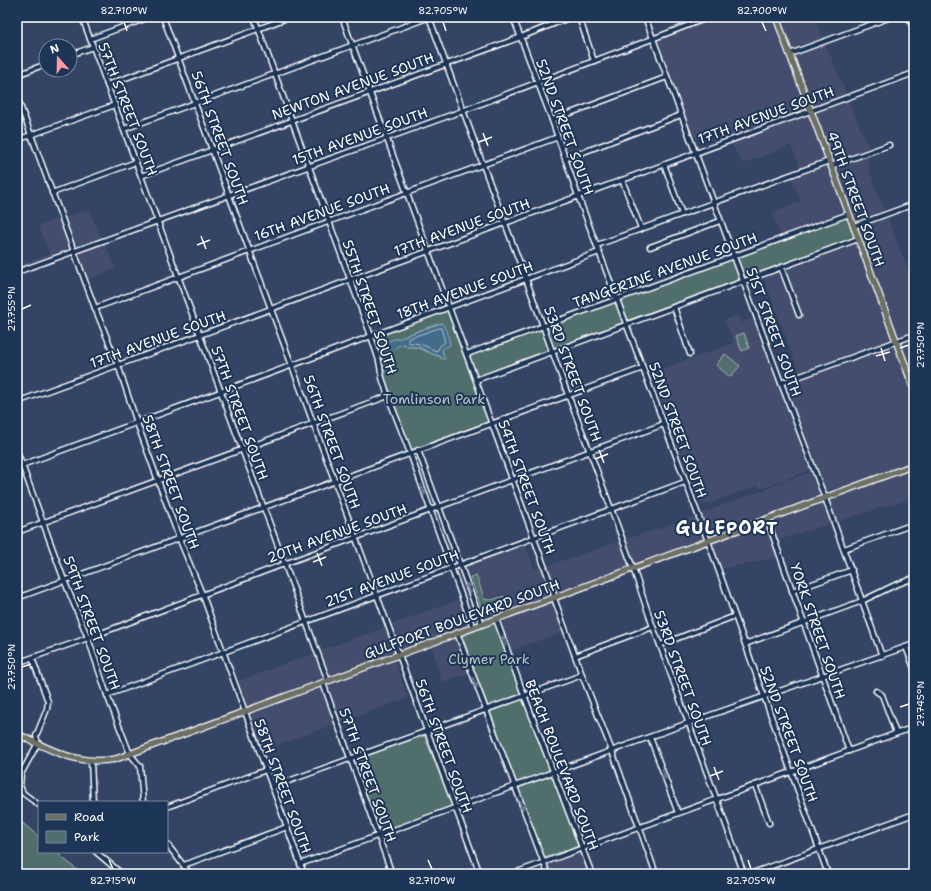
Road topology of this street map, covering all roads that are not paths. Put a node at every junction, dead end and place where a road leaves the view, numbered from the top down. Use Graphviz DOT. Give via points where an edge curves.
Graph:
graph roads {
  1 [pos="82,17"];
  2 [pos="150,17"];
  3 [pos="164,17"];
  4 [pos="254,17"];
  5 [pos="290,17"];
  6 [pos="342,17"];
  7 [pos="429,17"];
  8 [pos="513,17"];
  9 [pos="571,17"];
  10 [pos="579,17"];
  11 [pos="645,17"];
  12 [pos="710,17"];
  13 [pos="776,17"];
  14 [pos="890,17"];
  15 [pos="909,17"];
  16 [pos="258,29"];
  17 [pos="914,31"];
  18 [pos="521,37"];
  19 [pos="653,38"];
  20 [pos="90,39"];
  21 [pos="93,46"];
  22 [pos="352,46"];
  23 [pos="78,52"];
  24 [pos="790,54"];
  25 [pos="179,58"];
  26 [pos="594,60"];
  27 [pos="445,64"];
  28 [pos="38,67"];
  29 [pos="914,73"];
  30 [pos="275,74"];
  31 [pos="17,75"];
  32 [pos="667,77"];
  33 [pos="537,83"];
  34 [pos="107,85"];
  35 [pos="369,92"];
  36 [pos="17,97"];
  37 [pos="195,103"];
  38 [pos="115,105"];
  39 [pos="462,111"];
  40 [pos="811,111"];
  41 [pos="681,115"];
  42 [pos="552,120"];
  43 [pos="291,121"];
  44 [pos="124,129"];
  45 [pos="31,135"];
  46 [pos="558,137"];
  47 [pos="386,139"];
  48 [pos="17,140"];
  49 [pos="889,145"];
  50 [pos="212,149"];
  51 [pos="695,153"];
  52 [pos="565,159"];
  53 [pos="136,162"];
  54 [pos="830,163"];
  55 [pos="664,164"];
  56 [pos="482,165"];
  57 [pos="308,167"];
  58 [pos="141,176"];
  59 [pos="622,180"];
  60 [pos="52,193"];
  61 [pos="407,193"];
  62 [pos="229,196"];
  63 [pos="578,196"];
  64 [pos="714,203"];
  65 [pos="914,204"];
  66 [pos="682,214"];
  67 [pos="849,214"];
  68 [pos="158,221"];
  69 [pos="720,221"];
  70 [pos="329,222"];
  71 [pos="506,223"];
  72 [pos="854,226"];
  73 [pos="641,228"];
  74 [pos="858,239"];
  75 [pos="597,245"];
  76 [pos="650,247"];
  77 [pos="74,251"];
  78 [pos="250,251"];
  79 [pos="428,251"];
  80 [pos="600,252"];
  81 [pos="734,256"];
  82 [pos="781,267"];
  83 [pos="17,272"];
  84 [pos="178,277"];
  85 [pos="350,279"];
  86 [pos="526,279"];
  87 [pos="744,281"];
  88 [pos="617,299"];
  89 [pos="674,307"];
  90 [pos="94,308"];
  91 [pos="449,308"];
  92 [pos="271,309"];
  93 [pos="799,315"];
  94 [pos="626,323"];
  95 [pos="543,326"];
  96 [pos="199,335"];
  97 [pos="914,335"];
  98 [pos="371,336"];
  99 [pos="896,342"];
  100 [pos="552,352"];
  101 [pos="466,354"];
  102 [pos="690,354"];
  103 [pos="118,365"];
  104 [pos="292,366"];
  105 [pos="643,368"];
  106 [pos="476,380"];
  107 [pos="781,383"];
  108 [pos="914,389"];
  109 [pos="220,392"];
  110 [pos="568,395"];
  111 [pos="388,396"];
  112 [pos="17,402"];
  113 [pos="137,423"];
  114 [pos="313,423"];
  115 [pos="492,423"];
  116 [pos="664,424"];
  117 [pos="241,450"];
  118 [pos="418,450"];
  119 [pos="17,451"];
  120 [pos="590,452"];
  121 [pos="410,453"];
  122 [pos="914,465"];
  123 [pos="22,466"];
  124 [pos="158,480"];
  125 [pos="512,480"];
  126 [pos="335,481"];
  127 [pos="685,482"];
  128 [pos="825,498"];
  129 [pos="263,508"];
  130 [pos="439,508"];
  131 [pos="431,510"];
  132 [pos="611,510"];
  133 [pos="767,519"];
  134 [pos="43,522"];
  135 [pos="914,524"];
  136 [pos="17,532"];
  137 [pos="179,538"];
  138 [pos="356,538"];
  139 [pos="534,538"];
  140 [pos="708,541"];
  141 [pos="844,549"];
  142 [pos="284,564"];
  143 [pos="460,565"];
  144 [pos="451,568"];
  145 [pos="633,568"];
  146 [pos="852,570"];
  147 [pos="913,579"];
  148 [pos="64,580"];
  149 [pos="914,586"];
  150 [pos="792,591"];
  151 [pos="202,596"];
  152 [pos="377,596"];
  153 [pos="17,598"];
  154 [pos="554,598"];
  155 [pos="862,601"];
  156 [pos="735,616"];
  157 [pos="496,619"];
  158 [pos="306,622"];
  159 [pos="803,622"];
  160 [pos="482,624"];
  161 [pos="653,627"];
  162 [pos="473,628"];
  163 [pos="457,633"];
  164 [pos="88,638"];
  165 [pos="745,644"];
  166 [pos="914,644"];
  167 [pos="660,645"];
  168 [pos="906,647"];
  169 [pos="222,653"];
  170 [pos="399,655"];
  171 [pos="575,656"];
  172 [pos="882,656"];
  173 [pos="32,658"];
  174 [pos="17,663"];
  175 [pos="914,668"];
  176 [pos="582,675"];
  177 [pos="822,678"];
  178 [pos="325,682"];
  179 [pos="876,691"];
  180 [pos="107,695"];
  181 [pos="524,695"];
  182 [pos="764,698"];
  183 [pos="485,709"];
  184 [pos="244,711"];
  185 [pos="688,723"];
  186 [pos="914,727"];
  187 [pos="427,731"];
  188 [pos="17,734"];
  189 [pos="896,734"];
  190 [pos="650,737"];
  191 [pos="38,743"];
  192 [pos="612,751"];
  193 [pos="849,751"];
  194 [pos="130,754"];
  195 [pos="350,759"];
  196 [pos="90,761"];
  197 [pos="266,770"];
  198 [pos="553,772"];
  199 [pos="791,772"];
  200 [pos="755,785"];
  201 [pos="272,787"];
  202 [pos="514,787"];
  203 [pos="716,799"];
  204 [pos="93,801"];
  205 [pos="143,801"];
  206 [pos="38,804"];
  207 [pos="168,807"];
  208 [pos="456,808"];
  209 [pos="678,813"];
  210 [pos="914,814"];
  211 [pos="769,823"];
  212 [pos="287,827"];
  213 [pos="639,827"];
  214 [pos="378,836"];
  215 [pos="168,845"];
  216 [pos="582,848"];
  217 [pos="819,849"];
  218 [pos="97,853"];
  219 [pos="544,863"];
  220 [pos="300,864"];
  221 [pos="184,865"];
  222 [pos="122,874"];
  223 [pos="190,874"];
  224 [pos="304,874"];
  225 [pos="392,874"];
  226 [pos="480,874"];
  227 [pos="512,874"];
  228 [pos="548,874"];
  229 [pos="592,874"];
  230 [pos="656,874"];
  231 [pos="744,874"];
  232 [pos="750,874"];
  233 [pos="828,874"];
  1 -- 20 [label="street, 57TH STREET SOUTH"];
  2 -- 20 [label="street"];
  3 -- 25 [label="street, 56TH STREET SOUTH"];
  4 -- 16 [label="street, 55TH STREET SOUTH"];
  5 -- 16 [label="street"];
  6 -- 22 [label="street, 54TH STREET SOUTH"];
  7 -- 22 [label="street"];
  7 -- 27 [label="street, 53RD STREET SOUTH"];
  8 -- 18 [label="street, 52ND STREET SOUTH"];
  9 -- 18 [label="street, NEWTON AVENUE SOUTH"];
  10 -- 26 [label="street"];
  11 -- 19 [label="street, 51ST STREET SOUTH"];
  12 -- 19 [label="street, 15TH AVENUE SOUTH"];
  13 -- 24 [label="main road, 49TH STREET SOUTH"];
  14 -- 24 [label="street"];
  15 -- 17 [label="street"];
  16 -- 25 [label="street"];
  16 -- 30 [label="street, 55TH STREET SOUTH"];
  18 -- 27 [label="street, NEWTON AVENUE SOUTH"];
  18 -- 33 [label="street, 52ND STREET SOUTH"];
  19 -- 26 [label="street, 15TH AVENUE SOUTH"];
  19 -- 32 [label="street, 51ST STREET SOUTH"];
  20 -- 21 [label="street, 57TH STREET SOUTH"];
  21 -- 23 [label="street"];
  21 -- 34 [label="street, 57TH STREET SOUTH"];
  22 -- 30 [label="street"];
  22 -- 35 [label="street, 54TH STREET SOUTH"];
  24 -- 40 [label="main road, 49TH STREET SOUTH"];
  25 -- 34 [label="street"];
  25 -- 37 [label="street, 56TH STREET SOUTH"];
  26 -- 33 [label="street, 15TH AVENUE SOUTH"];
  27 -- 35 [label="street, NEWTON AVENUE SOUTH"];
  27 -- 39 [label="street, 53RD STREET SOUTH"];
  28 -- 31 [label="street"];
  29 -- 40 [label="street, 17TH AVENUE SOUTH"];
  30 -- 37 [label="street"];
  30 -- 43 [label="street, 55TH STREET SOUTH"];
  32 -- 41 [label="street, 51ST STREET SOUTH"];
  32 -- 42 [label="street"];
  33 -- 39 [label="street, 15TH AVENUE SOUTH"];
  33 -- 42 [label="street, 52ND STREET SOUTH"];
  34 -- 38 [label="street, 57TH STREET SOUTH"];
  35 -- 43 [label="street, NEWTON AVENUE SOUTH"];
  35 -- 47 [label="street, 54TH STREET SOUTH"];
  36 -- 45 [label="street, 58TH STREET SOUTH"];
  37 -- 44 [label="street"];
  37 -- 50 [label="street, 56TH STREET SOUTH"];
  38 -- 44 [label="street, 57TH STREET SOUTH"];
  38 -- 45 [label="street"];
  39 -- 47 [label="street, 15TH AVENUE SOUTH"];
  39 -- 56 [label="street, 53RD STREET SOUTH"];
  40 -- 51 [label="street, 17TH AVENUE SOUTH"];
  40 -- 54 [label="main road, 49TH STREET SOUTH"];
  41 -- 51 [label="street, 51ST STREET SOUTH"];
  41 -- 52 [label="street"];
  42 -- 46 [label="street, 52ND STREET SOUTH"];
  43 -- 50 [label="street, NEWTON AVENUE SOUTH"];
  43 -- 57 [label="street, 55TH STREET SOUTH"];
  44 -- 53 [label="street, 57TH STREET SOUTH"];
  45 -- 48 [label="street"];
  45 -- 60 [label="street, 58TH STREET SOUTH"];
  46 -- 52 [label="street, 52ND STREET SOUTH"];
  46 -- 56 [label="street, 16TH AVENUE SOUTH"];
  47 -- 57 [label="street, 15TH AVENUE SOUTH"];
  47 -- 61 [label="street, 54TH STREET SOUTH"];
  49 -- 54 [label="street"];
  50 -- 58 [label="street, NEWTON AVENUE SOUTH"];
  50 -- 62 [label="street, 56TH STREET SOUTH"];
  51 -- 55 [label="street, 17TH AVENUE SOUTH"];
  51 -- 64 [label="street, 51ST STREET SOUTH"];
  52 -- 63 [label="street, 52ND STREET SOUTH"];
  53 -- 58 [label="street, 57TH STREET SOUTH"];
  53 -- 60 [label="street"];
  54 -- 64 [label="street"];
  54 -- 67 [label="main road, 49TH STREET SOUTH"];
  55 -- 59 [label="street, 17TH AVENUE SOUTH"];
  55 -- 66 [label="street"];
  56 -- 61 [label="street, 16TH AVENUE SOUTH"];
  56 -- 71 [label="street, 53RD STREET SOUTH"];
  57 -- 62 [label="street, 15TH AVENUE SOUTH"];
  57 -- 70 [label="street, 55TH STREET SOUTH"];
  58 -- 68 [label="street, 57TH STREET SOUTH"];
  59 -- 63 [label="street, 17TH AVENUE SOUTH"];
  59 -- 73 [label="street"];
  60 -- 77 [label="street, 58TH STREET SOUTH"];
  61 -- 70 [label="street, 16TH AVENUE SOUTH"];
  61 -- 79 [label="street, 54TH STREET SOUTH"];
  62 -- 68 [label="street, 15TH AVENUE SOUTH"];
  62 -- 78 [label="street, 56TH STREET SOUTH"];
  63 -- 71 [label="street, 17TH AVENUE SOUTH"];
  63 -- 75 [label="street, 52ND STREET SOUTH"];
  64 -- 66 [label="street"];
  64 -- 69 [label="street, 51ST STREET SOUTH"];
  65 -- 72 [label="street"];
  66 -- 73 [label="street"];
  67 -- 72 [label="main road, 49TH STREET SOUTH"];
  67 -- 81 [label="street, TANGERINE AVENUE SOUTH"];
  68 -- 77 [label="street, 15TH AVENUE SOUTH"];
  68 -- 84 [label="street, 57TH STREET SOUTH"];
  69 -- 76 [label="street"];
  69 -- 81 [label="street, 51ST STREET SOUTH"];
  70 -- 78 [label="street, 16TH AVENUE SOUTH"];
  70 -- 85 [label="street, 55TH STREET SOUTH"];
  71 -- 79 [label="street, 17TH AVENUE SOUTH"];
  71 -- 86 [label="street, 53RD STREET SOUTH"];
  72 -- 74 [label="main road, 49TH STREET SOUTH"];
  73 -- 75 [label="street"];
  74 -- 82 [label="street"];
  74 -- 99 [label="main road, 49TH STREET SOUTH"];
  75 -- 80 [label="street, 52ND STREET SOUTH"];
  77 -- 83 [label="street, 15TH AVENUE SOUTH"];
  77 -- 90 [label="street, 58TH STREET SOUTH"];
  78 -- 84 [label="street, 16TH AVENUE SOUTH"];
  78 -- 92 [label="street, 56TH STREET SOUTH"];
  79 -- 85 [label="street, 17TH AVENUE SOUTH"];
  79 -- 91 [label="street, 54TH STREET SOUTH"];
  80 -- 86 [label="street, 18TH AVENUE SOUTH"];
  80 -- 88 [label="street, 52ND STREET SOUTH"];
  81 -- 87 [label="street, 51ST STREET SOUTH"];
  81 -- 88 [label="street, TANGERINE AVENUE SOUTH"];
  82 -- 87 [label="street"];
  82 -- 93 [label="street"];
  84 -- 90 [label="street, 16TH AVENUE SOUTH"];
  84 -- 96 [label="street, 57TH STREET SOUTH"];
  85 -- 92 [label="street, 17TH AVENUE SOUTH"];
  85 -- 98 [label="street, 55TH STREET SOUTH"];
  86 -- 91 [label="street, 18TH AVENUE SOUTH"];
  86 -- 95 [label="street, 53RD STREET SOUTH"];
  87 -- 89 [label="street"];
  87 -- 107 [label="street, 51ST STREET SOUTH"];
  88 -- 94 [label="street, 52ND STREET SOUTH"];
  88 -- 95 [label="street, TANGERINE AVENUE SOUTH"];
  89 -- 94 [label="street"];
  89 -- 102 [label="street"];
  90 -- 103 [label="street, 58TH STREET SOUTH"];
  91 -- 98 [label="street, 18TH AVENUE SOUTH"];
  91 -- 101 [label="street, 54TH STREET SOUTH"];
  92 -- 96 [label="street, 17TH AVENUE SOUTH"];
  92 -- 104 [label="street, 56TH STREET SOUTH"];
  94 -- 100 [label="street"];
  94 -- 105 [label="street, 52ND STREET SOUTH"];
  95 -- 100 [label="street, 53RD STREET SOUTH"];
  95 -- 101 [label="street, TANGERINE AVENUE SOUTH"];
  96 -- 103 [label="street, 17TH AVENUE SOUTH"];
  96 -- 109 [label="street, 57TH STREET SOUTH"];
  97 -- 99 [label="street"];
  98 -- 104 [label="street, 18TH AVENUE SOUTH"];
  98 -- 111 [label="street, 55TH STREET SOUTH"];
  99 -- 107 [label="street"];
  99 -- 108 [label="main road, 49TH STREET SOUTH"];
  100 -- 106 [label="street"];
  100 -- 110 [label="street, 53RD STREET SOUTH"];
  101 -- 106 [label="street, 54TH STREET SOUTH"];
  103 -- 112 [label="street, 17TH AVENUE SOUTH"];
  103 -- 113 [label="street, 58TH STREET SOUTH"];
  104 -- 109 [label="street, 18TH AVENUE SOUTH"];
  104 -- 114 [label="street, 56TH STREET SOUTH"];
  105 -- 110 [label="street"];
  105 -- 116 [label="street, 52ND STREET SOUTH"];
  106 -- 115 [label="street, 54TH STREET SOUTH"];
  107 -- 128 [label="street, 51ST STREET SOUTH"];
  109 -- 113 [label="street, 18TH AVENUE SOUTH"];
  109 -- 117 [label="street, 57TH STREET SOUTH"];
  110 -- 115 [label="street"];
  110 -- 120 [label="street, 53RD STREET SOUTH"];
  111 -- 114 [label="street"];
  111 -- 121 [label="street, 55TH STREET SOUTH"];
  113 -- 123 [label="street, 18TH AVENUE SOUTH"];
  113 -- 124 [label="street, 58TH STREET SOUTH"];
  114 -- 117 [label="street"];
  114 -- 126 [label="street, 56TH STREET SOUTH"];
  115 -- 118 [label="street"];
  115 -- 125 [label="street, 54TH STREET SOUTH"];
  116 -- 120 [label="street, 20TH AVENUE SOUTH"];
  116 -- 127 [label="street, 52ND STREET SOUTH"];
  117 -- 124 [label="street"];
  117 -- 129 [label="street, 57TH STREET SOUTH"];
  118 -- 121 [label="street"];
  118 -- 130 [label="street"];
  119 -- 123 [label="street, 59TH STREET SOUTH"];
  120 -- 125 [label="street, 20TH AVENUE SOUTH"];
  120 -- 132 [label="street, 53RD STREET SOUTH"];
  121 -- 126 [label="street"];
  121 -- 131 [label="street, 55TH STREET SOUTH, one-way"];
  122 -- 128 [label="main road, GULFPORT BOULEVARD SOUTH"];
  123 -- 134 [label="street, 59TH STREET SOUTH"];
  124 -- 134 [label="street"];
  124 -- 137 [label="street, 58TH STREET SOUTH"];
  125 -- 130 [label="street, 20TH AVENUE SOUTH"];
  125 -- 139 [label="street, 54TH STREET SOUTH"];
  126 -- 129 [label="street"];
  126 -- 138 [label="street, 56TH STREET SOUTH"];
  127 -- 132 [label="street, 21ST AVENUE SOUTH"];
  127 -- 140 [label="street, 52ND STREET SOUTH"];
  128 -- 133 [label="main road, GULFPORT BOULEVARD SOUTH"];
  128 -- 141 [label="street, 51ST STREET SOUTH"];
  129 -- 137 [label="street"];
  129 -- 142 [label="street, 57TH STREET SOUTH"];
  130 -- 131 [label="street, 20TH AVENUE SOUTH"];
  130 -- 143 [label="street"];
  131 -- 138 [label="street, 20TH AVENUE SOUTH"];
  131 -- 144 [label="street, 55TH STREET SOUTH"];
  132 -- 139 [label="street, 21ST AVENUE SOUTH"];
  132 -- 145 [label="street, 53RD STREET SOUTH"];
  133 -- 140 [label="main road, GULFPORT BOULEVARD SOUTH"];
  133 -- 150 [label="street, YORK STREET SOUTH"];
  134 -- 136 [label="street"];
  134 -- 148 [label="street, 59TH STREET SOUTH"];
  135 -- 141 [label="street"];
  137 -- 148 [label="street"];
  137 -- 151 [label="street, 58TH STREET SOUTH"];
  138 -- 142 [label="street, 20TH AVENUE SOUTH"];
  138 -- 152 [label="street, 56TH STREET SOUTH"];
  139 -- 143 [label="street, 21ST AVENUE SOUTH"];
  139 -- 154 [label="street, 54TH STREET SOUTH"];
  140 -- 145 [label="main road, GULFPORT BOULEVARD SOUTH"];
  140 -- 156 [label="street, 52ND STREET SOUTH"];
  141 -- 146 [label="street, 51ST STREET SOUTH"];
  142 -- 151 [label="street, 20TH AVENUE SOUTH"];
  142 -- 158 [label="street, 57TH STREET SOUTH"];
  143 -- 144 [label="street, 21ST AVENUE SOUTH"];
  160 -- 143 [label="street, one-way"];
  144 -- 152 [label="street, 21ST AVENUE SOUTH"];
  144 -- 162 [label="street, 55TH STREET SOUTH"];
  145 -- 154 [label="main road, GULFPORT BOULEVARD SOUTH"];
  145 -- 161 [label="street, 53RD STREET SOUTH"];
  146 -- 150 [label="street"];
  146 -- 155 [label="street, 51ST STREET SOUTH"];
  147 -- 149 [label="street"];
  147 -- 155 [label="street"];
  148 -- 153 [label="street"];
  148 -- 164 [label="street, 59TH STREET SOUTH"];
  150 -- 159 [label="street, YORK STREET SOUTH"];
  151 -- 164 [label="street, 20TH AVENUE SOUTH"];
  151 -- 169 [label="street, 58TH STREET SOUTH"];
  152 -- 158 [label="street, 21ST AVENUE SOUTH"];
  152 -- 170 [label="street, 56TH STREET SOUTH"];
  154 -- 157 [label="main road, GULFPORT BOULEVARD SOUTH"];
  154 -- 171 [label="street, 54TH STREET SOUTH"];
  155 -- 159 [label="street"];
  155 -- 172 [label="street, 51ST STREET SOUTH"];
  156 -- 165 [label="street, 52ND STREET SOUTH"];
  156 -- 167 [label="street"];
  157 -- 160 [label="main road, GULFPORT BOULEVARD SOUTH"];
  181 -- 157 [label="street, BEACH BOULEVARD SOUTH, one-way"];
  158 -- 169 [label="street, 21ST AVENUE SOUTH"];
  158 -- 178 [label="street, 57TH STREET SOUTH"];
  159 -- 165 [label="street"];
  159 -- 177 [label="street, YORK STREET SOUTH"];
  160 -- 162 [label="main road, GULFPORT BOULEVARD SOUTH"];
  161 -- 167 [label="street, 53RD STREET SOUTH"];
  161 -- 171 [label="street"];
  162 -- 163 [label="main road, GULFPORT BOULEVARD SOUTH"];
  163 -- 170 [label="main road, GULFPORT BOULEVARD SOUTH"];
  163 -- 183 [label="street, one-way"];
  164 -- 173 [label="street, 20TH AVENUE SOUTH"];
  164 -- 180 [label="street, 59TH STREET SOUTH"];
  165 -- 182 [label="street, 52ND STREET SOUTH"];
  166 -- 168 [label="street"];
  167 -- 185 [label="street, 53RD STREET SOUTH"];
  168 -- 172 [label="street"];
  168 -- 175 [label="street"];
  169 -- 180 [label="street, 21ST AVENUE SOUTH"];
  169 -- 184 [label="street, 58TH STREET SOUTH"];
  170 -- 178 [label="main road, GULFPORT BOULEVARD SOUTH"];
  170 -- 187 [label="street, 56TH STREET SOUTH"];
  171 -- 176 [label="street, 54TH STREET SOUTH"];
  172 -- 177 [label="street"];
  173 -- 174 [label="street, 20TH AVENUE SOUTH"];
  173 -- 191 [label="street" via="48,702 36,736"];
  176 -- 181 [label="street"];
  176 -- 192 [label="street, 54TH STREET SOUTH"];
  177 -- 182 [label="street"];
  177 -- 193 [label="street, YORK STREET SOUTH"];
  178 -- 184 [label="main road, GULFPORT BOULEVARD SOUTH"];
  178 -- 195 [label="street, 57TH STREET SOUTH"];
  179 -- 189 [label="street" via="882,695"];
  180 -- 194 [label="street, 59TH STREET SOUTH"];
  181 -- 183 [label="street"];
  181 -- 198 [label="street, BEACH BOULEVARD SOUTH"];
  182 -- 185 [label="street"];
  182 -- 199 [label="street, 52ND STREET SOUTH"];
  183 -- 187 [label="street"];
  183 -- 202 [label="street"];
  184 -- 194 [label="main road, GULFPORT BOULEVARD SOUTH"];
  184 -- 197 [label="street, 58TH STREET SOUTH"];
  185 -- 190 [label="street"];
  185 -- 203 [label="street, 53RD STREET SOUTH"];
  186 -- 189 [label="street"];
  187 -- 195 [label="street"];
  187 -- 208 [label="street, 56TH STREET SOUTH"];
  188 -- 191 [label="main road, GULFPORT BOULEVARD SOUTH"];
  189 -- 193 [label="street"];
  190 -- 192 [label="street"];
  190 -- 209 [label="street, one-way"];
  191 -- 196 [label="main road, GULFPORT BOULEVARD SOUTH" via="68,757"];
  191 -- 206 [label="street" via="22,774 20,786 23,793"];
  192 -- 198 [label="street"];
  192 -- 213 [label="street, 54TH STREET SOUTH"];
  193 -- 199 [label="street"];
  194 -- 196 [label="main road, GULFPORT BOULEVARD SOUTH" via="116,759"];
  194 -- 205 [label="street, 59TH STREET SOUTH" via="141,770"];
  195 -- 201 [label="street"];
  195 -- 214 [label="street, 57TH STREET SOUTH"];
  196 -- 204 [label="street"];
  197 -- 201 [label="street, 58TH STREET SOUTH"];
  197 -- 207 [label="street"];
  198 -- 202 [label="street"];
  198 -- 216 [label="street, BEACH BOULEVARD SOUTH"];
  199 -- 200 [label="street"];
  199 -- 217 [label="street, 52ND STREET SOUTH"];
  200 -- 203 [label="street"];
  200 -- 211 [label="street"];
  201 -- 212 [label="street, 58TH STREET SOUTH"];
  202 -- 208 [label="street"];
  202 -- 219 [label="street, one-way"];
  203 -- 209 [label="street"];
  203 -- 231 [label="street, 53RD STREET SOUTH"];
  208 -- 214 [label="street"];
  208 -- 226 [label="street, 56TH STREET SOUTH"];
  209 -- 213 [label="street"];
  210 -- 217 [label="street"];
  212 -- 220 [label="street, 58TH STREET SOUTH"];
  212 -- 221 [label="street"];
  213 -- 216 [label="street"];
  213 -- 230 [label="street, 54TH STREET SOUTH"];
  214 -- 220 [label="street"];
  214 -- 225 [label="street, 57TH STREET SOUTH"];
  215 -- 221 [label="street"];
  216 -- 219 [label="street"];
  216 -- 229 [label="street, BEACH BOULEVARD SOUTH"];
  217 -- 232 [label="street"];
  217 -- 233 [label="street, 52ND STREET SOUTH"];
  218 -- 222 [label="street"];
  219 -- 227 [label="street"];
  219 -- 228 [label="street"];
  220 -- 224 [label="street, 58TH STREET SOUTH"];
  221 -- 223 [label="street"];
}
